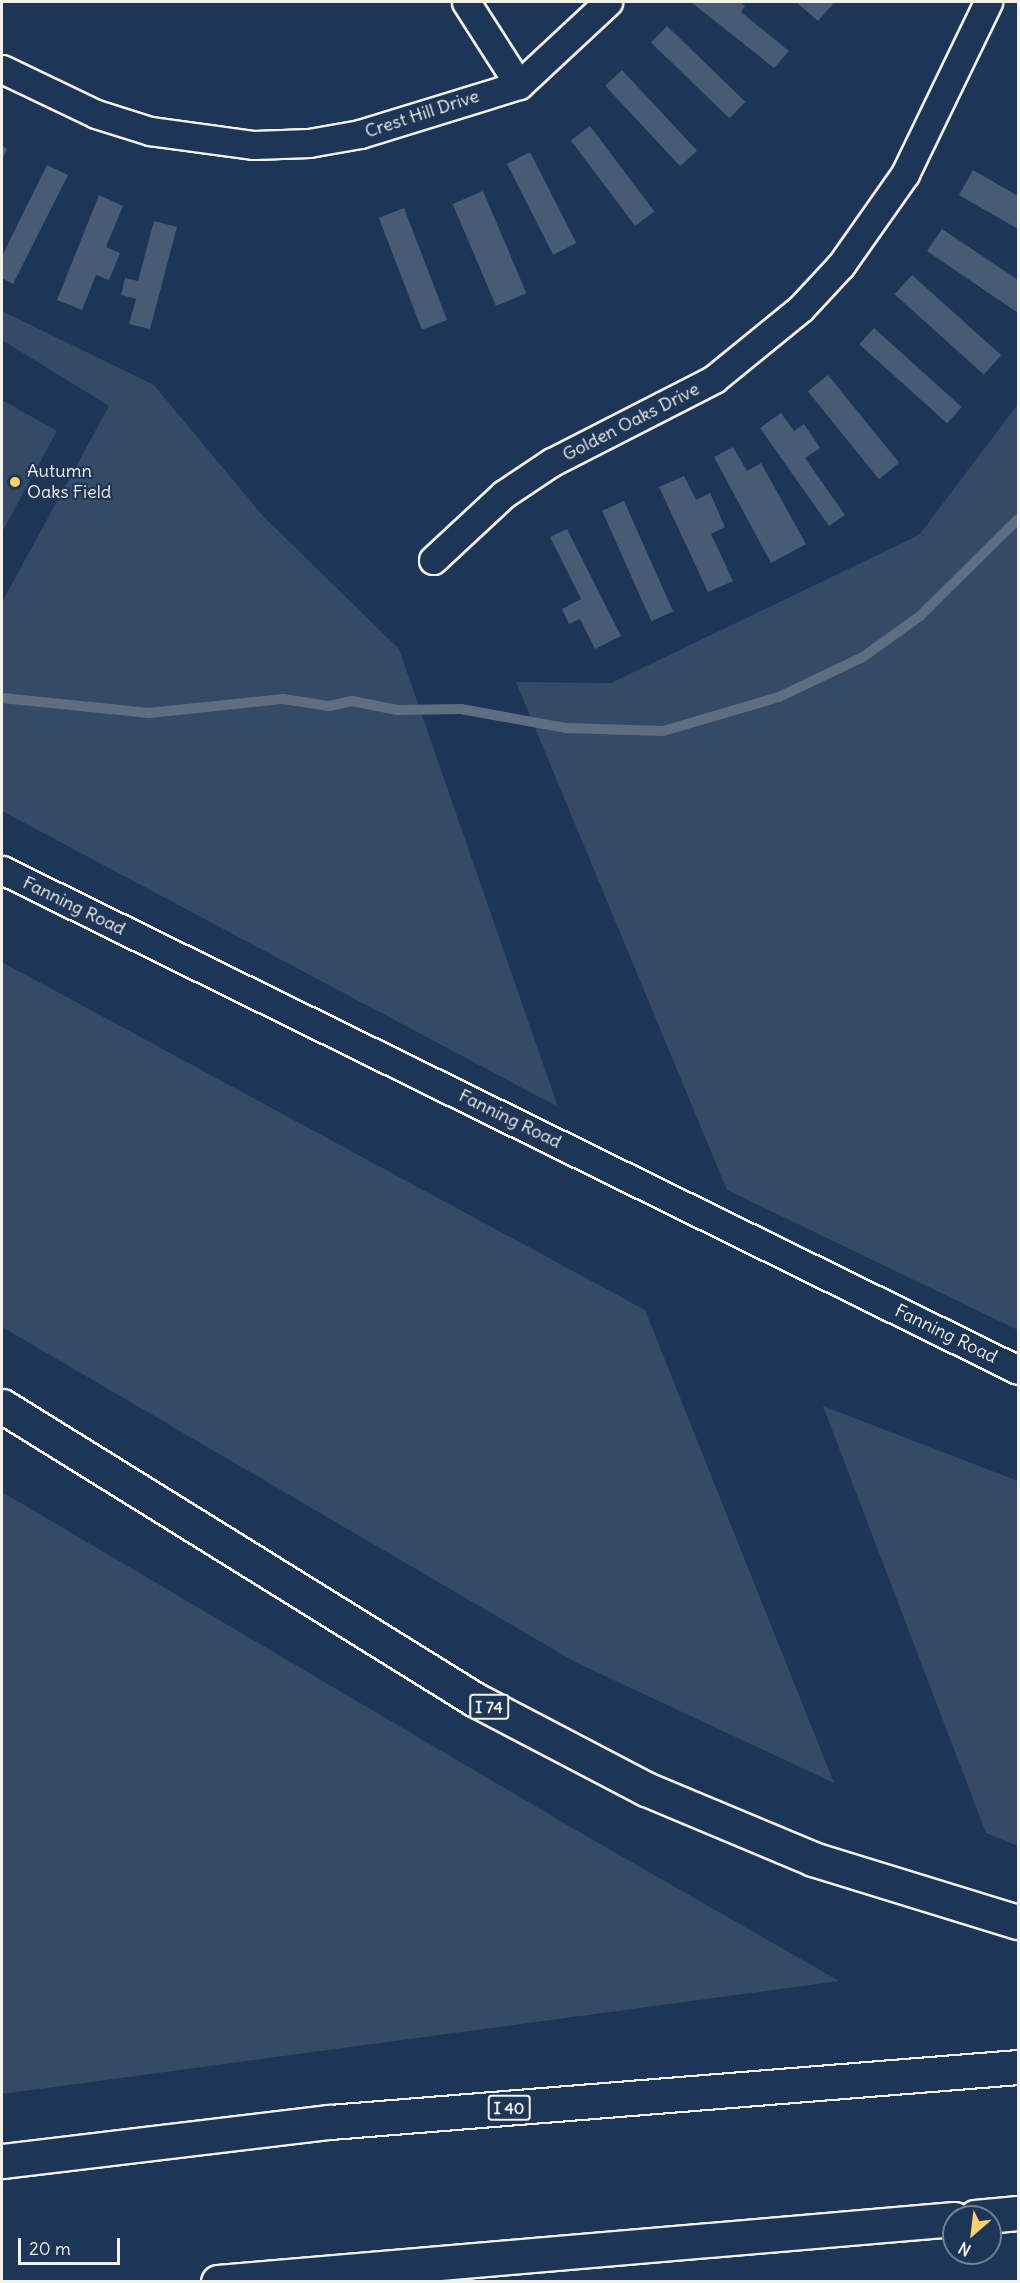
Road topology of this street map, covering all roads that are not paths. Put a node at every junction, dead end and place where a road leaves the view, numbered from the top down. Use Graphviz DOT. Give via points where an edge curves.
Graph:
graph roads {
  1 [pos="466,2"];
  2 [pos="608,2"];
  3 [pos="988,2"];
  4 [pos="2,69"];
  5 [pos="519,85"];
  6 [pos="433,560"];
  7 [pos="2,870"];
  8 [pos="1018,1370"];
  9 [pos="2,1407"];
  10 [pos="1018,1922"];
  11 [pos="1018,2067"];
  12 [pos="2,2161"];
  13 [pos="1018,2213"];
  14 [pos="1002,2214"];
  15 [pos="942,2220"];
  16 [pos="218,2282"];
  1 -- 5 [label="street"];
  2 -- 5 [label="street, Crest Hill Drive"];
  3 -- 6 [label="street, Golden Oaks Drive" via="905,174 841,265 801,308 714,379 552,462 504,494"];
  4 -- 5 [label="street, Crest Hill Drive" via="96,114 150,131 254,145 360,134"];
  7 -- 8 [label="street, Fanning Road"];
  9 -- 10 [label="highway, I 74" via="474,1699 646,1789 813,1860"];
  11 -- 12 [label="highway, I 40" via="330,2122"];
  13 -- 14 [label="highway"];
  15 -- 16 [label="highway"];
}
